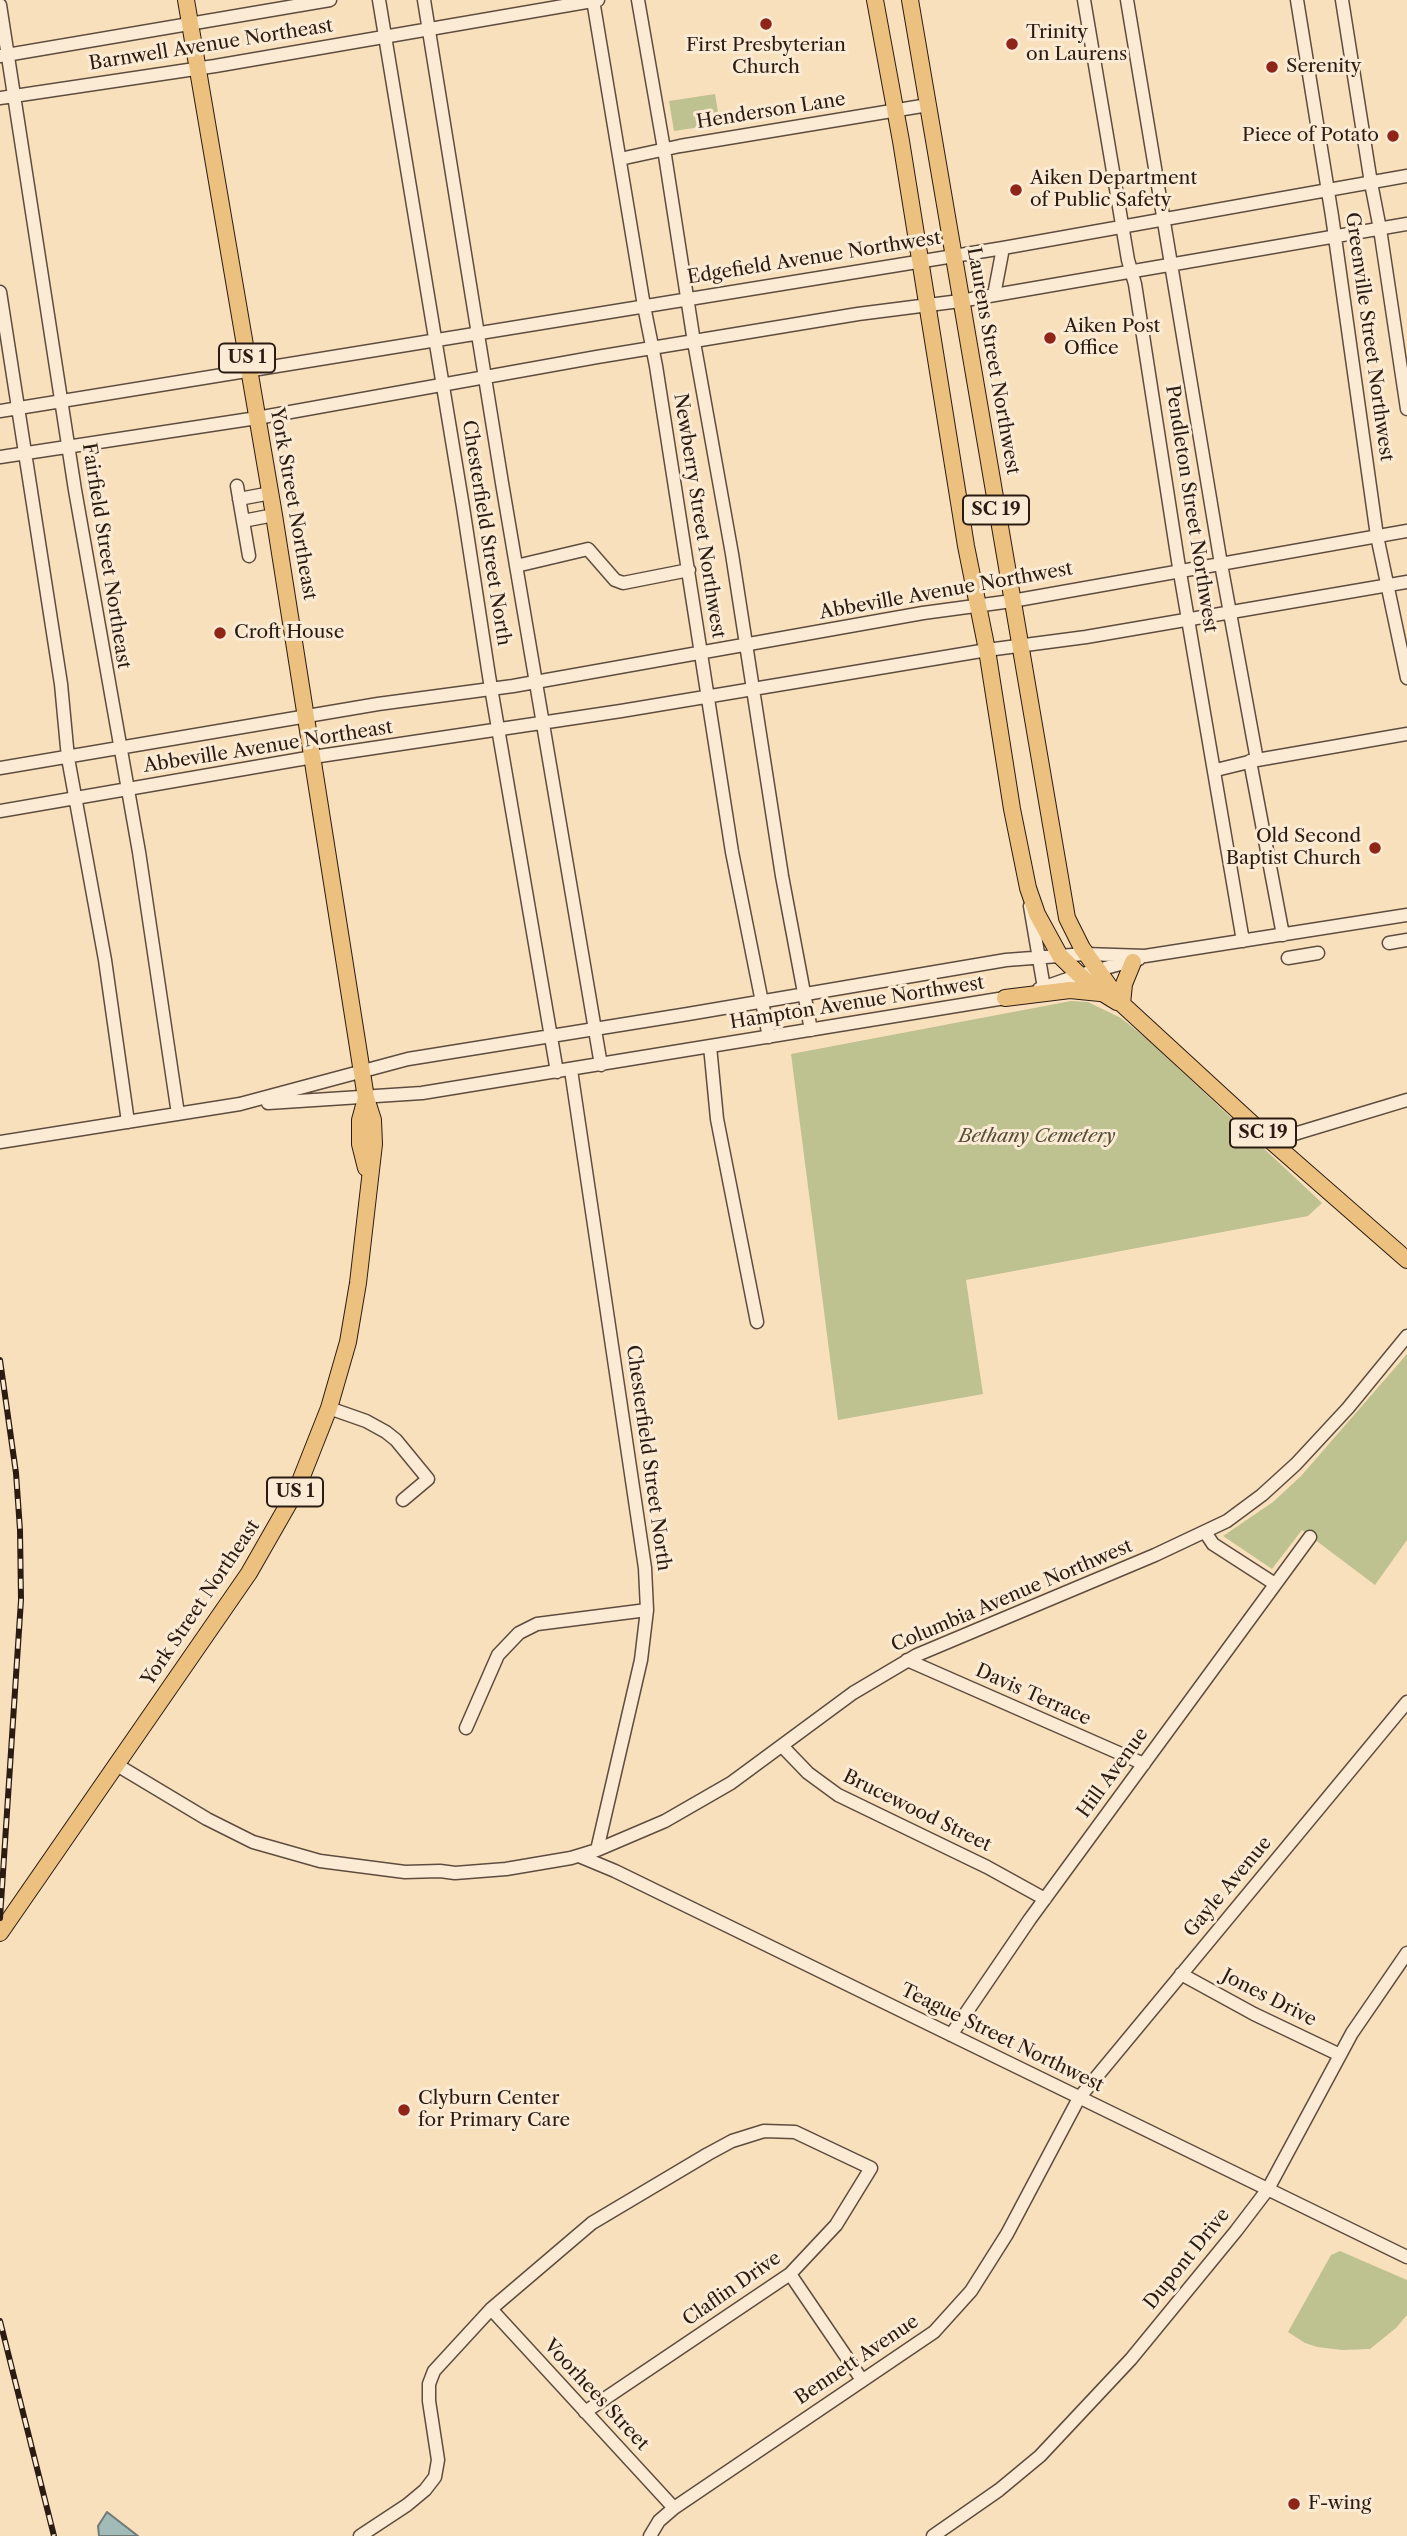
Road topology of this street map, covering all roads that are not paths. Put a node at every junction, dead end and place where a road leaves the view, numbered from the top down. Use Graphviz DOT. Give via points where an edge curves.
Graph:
graph roads {
  1 [pos="187,0"];
  2 [pos="330,0"];
  3 [pos="379,0"];
  4 [pos="424,0"];
  5 [pos="595,0"];
  6 [pos="638,0"];
  7 [pos="876,0"];
  8 [pos="911,0"];
  9 [pos="1084,0"];
  10 [pos="1127,0"];
  11 [pos="1297,0"];
  12 [pos="1342,0"];
  13 [pos="0,5"];
  14 [pos="190,23"];
  15 [pos="428,29"];
  16 [pos="384,35"];
  17 [pos="3,55"];
  18 [pos="198,67"];
  19 [pos="14,96"];
  20 [pos="0,98"];
  21 [pos="928,106"];
  22 [pos="895,111"];
  23 [pos="664,149"];
  24 [pos="620,159"];
  25 [pos="1407,176"];
  26 [pos="1371,183"];
  27 [pos="1328,191"];
  28 [pos="1164,219"];
  29 [pos="1407,224"];
  30 [pos="1122,227"];
  31 [pos="1380,229"];
  32 [pos="1335,237"];
  33 [pos="1003,248"];
  34 [pos="953,255"];
  35 [pos="920,261"];
  36 [pos="1172,265"];
  37 [pos="1132,272"];
  38 [pos="0,292"];
  39 [pos="994,295"];
  40 [pos="688,299"];
  41 [pos="961,301"];
  42 [pos="644,306"];
  43 [pos="926,306"];
  44 [pos="478,333"];
  45 [pos="435,341"];
  46 [pos="694,342"];
  47 [pos="652,349"];
  48 [pos="249,370"];
  49 [pos="486,378"];
  50 [pos="443,386"];
  51 [pos="62,400"];
  52 [pos="18,408"];
  53 [pos="1407,409"];
  54 [pos="0,411"];
  55 [pos="257,418"];
  56 [pos="68,446"];
  57 [pos="25,453"];
  58 [pos="0,457"];
  59 [pos="271,493"];
  60 [pos="274,515"];
  61 [pos="243,521"];
  62 [pos="1407,531"];
  63 [pos="1377,536"];
  64 [pos="249,556"];
  65 [pos="1221,564"];
  66 [pos="516,566"];
  67 [pos="689,570"];
  68 [pos="1180,571"];
  69 [pos="1407,582"];
  70 [pos="1387,586"];
  71 [pos="1012,601"];
  72 [pos="979,604"];
  73 [pos="1230,612"];
  74 [pos="1189,620"];
  75 [pos="746,645"];
  76 [pos="1020,646"];
  77 [pos="987,650"];
  78 [pos="701,652"];
  79 [pos="1407,678"];
  80 [pos="535,681"];
  81 [pos="753,688"];
  82 [pos="491,689"];
  83 [pos="706,696"];
  84 [pos="307,716"];
  85 [pos="543,723"];
  86 [pos="498,730"];
  87 [pos="1407,734"];
  88 [pos="119,749"];
  89 [pos="313,757"];
  90 [pos="68,758"];
  91 [pos="1253,760"];
  92 [pos="0,768"];
  93 [pos="1216,770"];
  94 [pos="127,789"];
  95 [pos="75,799"];
  96 [pos="0,811"];
  97 [pos="1028,888"];
  98 [pos="1407,915"];
  99 [pos="1070,924"];
  100 [pos="1045,930"];
  101 [pos="1289,934"];
  102 [pos="1407,940"];
  103 [pos="1243,941"];
  104 [pos="1389,943"];
  105 [pos="1318,953"];
  106 [pos="1086,954"];
  107 [pos="1037,956"];
  108 [pos="1060,956"];
  109 [pos="1139,959"];
  110 [pos="1097,970"];
  111 [pos="1080,975"];
  112 [pos="1044,988"];
  113 [pos="1102,993"];
  114 [pos="804,994"];
  115 [pos="1005,998"];
  116 [pos="762,1002"];
  117 [pos="1122,1004"];
  118 [pos="595,1029"];
  119 [pos="811,1030"];
  120 [pos="551,1036"];
  121 [pos="769,1037"];
  122 [pos="710,1046"];
  123 [pos="601,1065"];
  124 [pos="571,1070"];
  125 [pos="363,1071"];
  126 [pos="557,1072"];
  127 [pos="366,1098"];
  128 [pos="1407,1100"];
  129 [pos="240,1104"];
  130 [pos="177,1114"];
  131 [pos="128,1122"];
  132 [pos="1271,1141"];
  133 [pos="0,1142"];
  134 [pos="1407,1260"];
  135 [pos="757,1322"];
  136 [pos="1407,1336"];
  137 [pos="329,1408"];
  138 [pos="403,1500"];
  139 [pos="1205,1532"];
  140 [pos="1310,1537"];
  141 [pos="1275,1584"];
  142 [pos="647,1610"];
  143 [pos="907,1660"];
  144 [pos="1407,1702"];
  145 [pos="466,1728"];
  146 [pos="782,1746"];
  147 [pos="1144,1764"];
  148 [pos="117,1765"];
  149 [pos="597,1850"];
  150 [pos="579,1856"];
  151 [pos="1045,1899"];
  152 [pos="0,1933"];
  153 [pos="1407,1953"];
  154 [pos="1181,1975"];
  155 [pos="951,2035"];
  156 [pos="1340,2055"];
  157 [pos="1079,2098"];
  158 [pos="1268,2189"];
  159 [pos="1407,2258"];
  160 [pos="790,2274"];
  161 [pos="491,2309"];
  162 [pos="862,2380"];
  163 [pos="585,2412"];
  164 [pos="674,2508"];
  165 [pos="360,2536"];
  166 [pos="650,2536"];
  167 [pos="933,2536"];
  1 -- 14 [label="main road, York Street Northeast / US 1"];
  2 -- 14 [label="street, Barnwell Avenue Northeast"];
  3 -- 16 [label="street, Chesterfield Street North"];
  4 -- 15 [label="street, Chesterfield Street North"];
  5 -- 15 [label="street, Barnwell Avenue Northeast"];
  5 -- 24 [label="street, Newberry Street Northwest"];
  6 -- 23 [label="street, Newberry Street Northwest"];
  7 -- 22 [label="main road, Laurens Street Northwest / SC 19"];
  8 -- 21 [label="main road, Laurens Street Northwest / SC 19"];
  9 -- 30 [label="street, Pendleton Street Northwest"];
  10 -- 28 [label="street, Pendleton Street Northwest"];
  11 -- 27 [label="street, Greenville Street Northwest"];
  12 -- 26 [label="street, Greenville Street Northwest"];
  13 -- 17 [label="street, Fairfield Street Northeast"];
  14 -- 17 [label="street, Barnwell Avenue Northeast"];
  14 -- 18 [label="main road, York Street Northeast / US 1"];
  15 -- 16 [label="street, Barnwell Avenue Northeast"];
  15 -- 44 [label="street, Chesterfield Street North"];
  16 -- 18 [label="street, Barnwell Avenue Northeast"];
  16 -- 45 [label="street, Chesterfield Street North"];
  17 -- 19 [label="street, Fairfield Street Northeast"];
  18 -- 19 [label="street, Barnwell Avenue Northeast"];
  18 -- 48 [label="main road, York Street Northeast / US 1"];
  19 -- 20 [label="street, Barnwell Avenue Northeast"];
  19 -- 51 [label="street, Fairfield Street Northeast"];
  21 -- 22 [label="street, Henderson Lane"];
  21 -- 34 [label="main road, Laurens Street Northwest / SC 19"];
  22 -- 23 [label="street, Henderson Lane"];
  22 -- 35 [label="main road, Laurens Street Northwest / SC 19"];
  23 -- 24 [label="street, Henderson Lane"];
  23 -- 40 [label="street, Newberry Street Northwest"];
  24 -- 42 [label="street, Newberry Street Northwest"];
  25 -- 26 [label="street, Edgefield Avenue Northwest"];
  26 -- 27 [label="street, Edgefield Avenue Northwest"];
  26 -- 31 [label="street, Greenville Street Northwest"];
  27 -- 28 [label="street, Edgefield Avenue Northwest"];
  27 -- 32 [label="street, Greenville Street Northwest"];
  28 -- 30 [label="street, Edgefield Avenue Northwest"];
  28 -- 36 [label="street, Pendleton Street Northwest"];
  29 -- 31 [label="street"];
  30 -- 33 [label="street, Edgefield Avenue Northwest"];
  30 -- 37 [label="street, Pendleton Street Northwest"];
  31 -- 32 [label="street"];
  31 -- 53 [label="street, Greenville Street Northwest"];
  32 -- 36 [label="street"];
  32 -- 63 [label="street, Greenville Street Northwest"];
  33 -- 34 [label="street, Edgefield Avenue Northwest"];
  33 -- 39 [label="street"];
  34 -- 35 [label="street, Edgefield Avenue Northwest"];
  34 -- 41 [label="main road, Laurens Street Northwest / SC 19"];
  35 -- 40 [label="street, Edgefield Avenue Northwest"];
  35 -- 43 [label="main road, Laurens Street Northwest / SC 19"];
  36 -- 37 [label="street"];
  36 -- 65 [label="street, Pendleton Street Northwest"];
  37 -- 39 [label="street"];
  37 -- 68 [label="street, Pendleton Street Northwest"];
  38 -- 52 [label="street"];
  39 -- 41 [label="street"];
  40 -- 42 [label="street, Edgefield Avenue Northwest"];
  40 -- 46 [label="street, Newberry Street Northwest"];
  41 -- 43 [label="street"];
  41 -- 71 [label="main road, Laurens Street Northwest / SC 19"];
  42 -- 44 [label="street, Edgefield Avenue Northwest"];
  42 -- 47 [label="street, Newberry Street Northwest"];
  43 -- 46 [label="street"];
  43 -- 72 [label="main road, Laurens Street Northwest / SC 19"];
  44 -- 45 [label="street, Edgefield Avenue Northwest"];
  44 -- 49 [label="street, Chesterfield Street North"];
  45 -- 48 [label="street, Edgefield Avenue Northwest"];
  45 -- 50 [label="street, Chesterfield Street North"];
  46 -- 47 [label="street"];
  46 -- 75 [label="street, Newberry Street Northwest"];
  47 -- 49 [label="street"];
  47 -- 67 [label="street, Newberry Street Northwest"];
  48 -- 51 [label="street, Edgefield Avenue Northwest"];
  48 -- 55 [label="main road, York Street Northeast / US 1"];
  49 -- 50 [label="street"];
  49 -- 66 [label="street, Chesterfield Street North"];
  50 -- 55 [label="street"];
  50 -- 82 [label="street, Chesterfield Street North"];
  51 -- 52 [label="street, Edgefield Avenue Northwest"];
  51 -- 56 [label="street, Fairfield Street Northeast"];
  52 -- 54 [label="street, Edgefield Avenue Northwest"];
  52 -- 57 [label="street"];
  55 -- 56 [label="street"];
  55 -- 59 [label="main road, York Street Northeast / US 1"];
  56 -- 57 [label="street"];
  56 -- 88 [label="street, Fairfield Street Northeast"];
  57 -- 58 [label="street"];
  57 -- 90 [label="street"];
  59 -- 60 [label="main road, York Street Northeast / US 1"];
  59 -- 61 [label="street" via="238,492"];
  60 -- 61 [label="street"];
  60 -- 84 [label="main road, York Street Northeast / US 1"];
  61 -- 64 [label="street"];
  62 -- 63 [label="street, Abbeville Avenue Northwest"];
  63 -- 65 [label="street, Abbeville Avenue Northwest"];
  63 -- 70 [label="street, Greenville Street Northwest"];
  65 -- 68 [label="street, Abbeville Avenue Northwest"];
  65 -- 73 [label="street, Pendleton Street Northwest"];
  66 -- 67 [label="street" via="588,549 623,583"];
  66 -- 80 [label="street, Chesterfield Street North"];
  67 -- 78 [label="street, Newberry Street Northwest"];
  68 -- 71 [label="street, Abbeville Avenue Northwest"];
  68 -- 74 [label="street, Pendleton Street Northwest"];
  69 -- 70 [label="street"];
  70 -- 73 [label="street"];
  70 -- 79 [label="street, Greenville Street Northwest"];
  71 -- 72 [label="street, Abbeville Avenue Northwest"];
  71 -- 76 [label="main road, Laurens Street Northwest / SC 19"];
  72 -- 75 [label="street, Abbeville Avenue Northwest"];
  72 -- 77 [label="main road, Laurens Street Northwest / SC 19"];
  73 -- 74 [label="street"];
  73 -- 91 [label="street, Pendleton Street Northwest"];
  74 -- 76 [label="street"];
  74 -- 93 [label="street, Pendleton Street Northwest"];
  75 -- 78 [label="street, Abbeville Avenue Northwest"];
  75 -- 81 [label="street, Newberry Street Northwest"];
  76 -- 77 [label="street"];
  76 -- 99 [label="main road, Laurens Street Northwest / SC 19"];
  77 -- 81 [label="street"];
  77 -- 97 [label="main road, Laurens Street Northwest / SC 19"];
  78 -- 80 [label="street, Abbeville Avenue Northwest"];
  78 -- 83 [label="street, Newberry Street Northwest"];
  80 -- 82 [label="street, Abbeville Avenue Northwest"];
  80 -- 85 [label="street, Chesterfield Street North"];
  81 -- 83 [label="street"];
  81 -- 114 [label="street, Newberry Street Northwest"];
  82 -- 84 [label="street, Abbeville Avenue Northeast"];
  82 -- 86 [label="street, Chesterfield Street North"];
  83 -- 85 [label="street"];
  83 -- 116 [label="street, Newberry Street Northwest"];
  84 -- 88 [label="street, Abbeville Avenue Northeast"];
  84 -- 89 [label="main road, York Street Northeast / US 1"];
  85 -- 86 [label="street, Abbeville Avenue Northeast"];
  85 -- 118 [label="street, Chesterfield Street North"];
  86 -- 89 [label="street, Abbeville Avenue Northeast"];
  86 -- 120 [label="street, Chesterfield Street North"];
  87 -- 91 [label="street"];
  88 -- 90 [label="street, Abbeville Avenue Northeast"];
  88 -- 94 [label="street, Fairfield Street Northeast"];
  89 -- 94 [label="street, Abbeville Avenue Northeast"];
  89 -- 125 [label="main road, York Street Northeast / US 1"];
  90 -- 92 [label="street, Abbeville Avenue Northeast"];
  90 -- 95 [label="street"];
  91 -- 93 [label="street"];
  91 -- 101 [label="street, Pendleton Street Northwest"];
  93 -- 103 [label="street, Pendleton Street Northwest"];
  94 -- 95 [label="street, Abbeville Avenue Northeast"];
  94 -- 130 [label="street, Fairfield Street Northeast"];
  95 -- 96 [label="street, Abbeville Avenue Northeast"];
  95 -- 131 [label="street" via="105,960"];
  97 -- 100 [label="main road, Laurens Street Northwest / SC 19"];
  97 -- 107 [label="street, Laurens Street Northwest"];
  98 -- 101 [label="street, Hampton Avenue Northwest"];
  99 -- 100 [label="main road" via="1057,933"];
  99 -- 106 [label="main road, Laurens Street Northwest / SC 19"];
  100 -- 108 [label="main road, Laurens Street Northwest / SC 19"];
  101 -- 103 [label="street, Hampton Avenue Northwest"];
  101 -- 105 [label="street, Pendleton Street Northwest" via="1294,957"];
  102 -- 104 [label="street"];
  103 -- 109 [label="street, Hampton Avenue Northwest"];
  106 -- 108 [label="street, Hampton Avenue Northwest"];
  106 -- 109 [label="street, Hampton Avenue Northwest"];
  106 -- 110 [label="main road, Laurens Street Northwest / SC 19"];
  107 -- 108 [label="street, Hampton Avenue Northwest"];
  107 -- 112 [label="street, Laurens Street Northwest"];
  107 -- 114 [label="street, Hampton Avenue Northwest"];
  108 -- 111 [label="main road, Laurens Street Northwest / SC 19"];
  109 -- 110 [label="street, Hampton Avenue Northwest"];
  109 -- 117 [label="main road" via="1124,984"];
  110 -- 111 [label="street, Hampton Avenue Northwest"];
  110 -- 117 [label="main road, Laurens Street Northwest / SC 19"];
  111 -- 112 [label="street, Hampton Avenue Northwest"];
  111 -- 113 [label="main road, Laurens Street Northwest / SC 19"];
  112 -- 115 [label="street, Hampton Avenue Northwest"];
  113 -- 115 [label="main road" via="1070,990"];
  113 -- 117 [label="main road, Laurens Street Northwest / SC 19"];
  114 -- 116 [label="street, Hampton Avenue Northwest"];
  114 -- 119 [label="street, Newberry Street Northwest"];
  115 -- 119 [label="street, Hampton Avenue Northwest"];
  116 -- 118 [label="street, Hampton Avenue Northwest"];
  116 -- 121 [label="street, Newberry Street Northwest"];
  117 -- 132 [label="main road, Laurens Street Northwest / SC 19"];
  118 -- 120 [label="street, Hampton Avenue Northwest"];
  118 -- 123 [label="street, Chesterfield Street North"];
  119 -- 121 [label="street, Hampton Avenue Northwest"];
  120 -- 125 [label="street, Hampton Avenue Northwest" via="408,1059"];
  120 -- 126 [label="street, Chesterfield Street North"];
  121 -- 122 [label="street, Hampton Avenue Northwest"];
  122 -- 123 [label="street, Hampton Avenue Northwest"];
  122 -- 135 [label="street" via="717,1119"];
  123 -- 124 [label="street, Hampton Avenue Northwest"];
  124 -- 126 [label="street, Hampton Avenue Northwest"];
  124 -- 142 [label="street, Chesterfield Street North" via="641,1541"];
  125 -- 127 [label="main road, York Street Northeast / US 1"];
  125 -- 129 [label="street, Hampton Avenue Northwest"];
  126 -- 127 [label="street, Hampton Avenue Northwest"];
  127 -- 129 [label="street, Hampton Avenue Northwest"];
  127 -- 137 [label="main road, York Street Northeast / US 1" via="360,1144 368,1176 353,1315"];
  128 -- 132 [label="street"];
  129 -- 130 [label="street"];
  130 -- 131 [label="street"];
  131 -- 133 [label="street"];
  132 -- 134 [label="main road, Laurens Street Northwest / SC 19"];
  136 -- 139 [label="street, Columbia Avenue Northwest" via="1296,1464 1245,1508"];
  137 -- 138 [label="street" via="386,1432 428,1479"];
  137 -- 148 [label="main road, York Street Northeast / US 1" via="297,1489 266,1546"];
  139 -- 141 [label="street" via="1213,1544"];
  139 -- 143 [label="street, Columbia Avenue Northwest"];
  140 -- 141 [label="street, Hill Avenue"];
  141 -- 147 [label="street, Hill Avenue"];
  142 -- 145 [label="street" via="537,1624 519,1633 498,1655"];
  142 -- 149 [label="street, Chesterfield Street North" via="641,1660"];
  143 -- 146 [label="street, Columbia Avenue Northwest"];
  143 -- 147 [label="street, Davis Terrace"];
  144 -- 154 [label="street, Gayle Avenue"];
  146 -- 149 [label="street, Columbia Avenue Northwest" via="699,1803"];
  146 -- 151 [label="street, Brucewood Street" via="838,1795"];
  147 -- 151 [label="street, Hill Avenue"];
  148 -- 150 [label="street, Columbia Avenue Northwest" via="253,1842 320,1861 455,1873"];
  148 -- 152 [label="main road, York Street Northeast / US 1"];
  149 -- 150 [label="street, Columbia Avenue Northwest"];
  150 -- 155 [label="street, Teague Street Northwest"];
  151 -- 155 [label="street, Hill Avenue"];
  153 -- 156 [label="street, Dupont Drive"];
  154 -- 156 [label="street, Jones Drive"];
  154 -- 157 [label="street, Gayle Avenue"];
  155 -- 157 [label="street, Teague Street Northwest"];
  156 -- 158 [label="street, Dupont Drive"];
  157 -- 158 [label="street, Teague Street Northwest"];
  157 -- 162 [label="street, Bennett Avenue" via="1007,2234 971,2291 933,2332"];
  158 -- 159 [label="street, Teague Street Northwest"];
  158 -- 167 [label="street, Dupont Drive" via="1181,2299 1040,2456"];
  160 -- 161 [label="street, Claflin Drive" via="836,2225 871,2168 795,2132 764,2131 708,2154 592,2223"];
  160 -- 162 [label="street"];
  160 -- 163 [label="street, Claflin Drive"];
  161 -- 163 [label="street, Voorhees Street"];
  161 -- 165 [label="street" via="434,2371 429,2385 438,2460 435,2477 407,2505"];
  162 -- 164 [label="street, Bennett Avenue"];
  163 -- 164 [label="street, Voorhees Street"];
  164 -- 166 [label="street, Bennett Avenue"];
}
